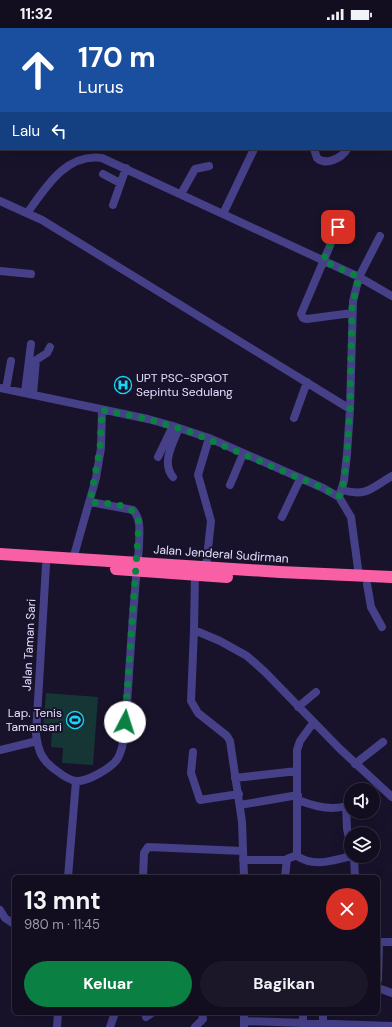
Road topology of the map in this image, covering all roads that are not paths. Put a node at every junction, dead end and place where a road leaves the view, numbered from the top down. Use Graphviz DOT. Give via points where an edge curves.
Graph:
graph roads {
  1 [pos="254,150"];
  2 [pos="314,150"];
  3 [pos="346,150"];
  4 [pos="209,166"];
  5 [pos="126,168"];
  6 [pos="103,174"];
  7 [pos="120,183"];
  8 [pos="181,194"];
  9 [pos="0,201"];
  10 [pos="113,205"];
  11 [pos="28,212"];
  12 [pos="223,214"];
  13 [pos="343,215"];
  14 [pos="380,236"];
  15 [pos="323,261"];
  16 [pos="0,271"];
  17 [pos="31,274"];
  18 [pos="359,277"];
  19 [pos="392,296"];
  20 [pos="352,313"];
  21 [pos="31,344"];
  22 [pos="50,347"];
  23 [pos="11,361"];
  24 [pos="307,382"];
  25 [pos="3,388"];
  26 [pos="29,393"];
  27 [pos="350,409"];
  28 [pos="102,410"];
  29 [pos="294,418"];
  30 [pos="176,427"];
  31 [pos="209,438"];
  32 [pos="243,454"];
  33 [pos="158,457"];
  34 [pos="392,476"];
  35 [pos="173,477"];
  36 [pos="300,479"];
  37 [pos="230,486"];
  38 [pos="340,494"];
  39 [pos="90,502"];
  40 [pos="282,517"];
  41 [pos="0,554"];
  42 [pos="74,559"];
  43 [pos="0,562"];
  44 [pos="46,565"];
  45 [pos="137,566"];
  46 [pos="206,567"];
  47 [pos="195,575"];
  48 [pos="392,577"];
  49 [pos="363,580"];
  50 [pos="392,585"];
  51 [pos="382,627"];
  52 [pos="194,630"];
  53 [pos="316,692"];
  54 [pos="298,707"];
  55 [pos="313,723"];
  56 [pos="37,741"];
  57 [pos="383,742"];
  58 [pos="0,750"];
  59 [pos="193,752"];
  60 [pos="355,764"];
  61 [pos="298,771"];
  62 [pos="235,778"];
  63 [pos="76,781"];
  64 [pos="372,783"];
  65 [pos="380,791"];
  66 [pos="239,794"];
  67 [pos="392,797"];
  68 [pos="298,798"];
  69 [pos="240,805"];
  70 [pos="344,805"];
  71 [pos="243,851"];
  72 [pos="297,856"];
  73 [pos="344,858"];
  74 [pos="243,860"];
  75 [pos="286,860"];
  76 [pos="354,863"];
  77 [pos="68,875"];
  78 [pos="143,875"];
  79 [pos="244,875"];
  80 [pos="285,875"];
  81 [pos="355,875"];
  82 [pos="0,910"];
  83 [pos="12,923"];
  84 [pos="380,942"];
  85 [pos="392,942"];
  86 [pos="380,989"];
  87 [pos="392,993"];
  88 [pos="58,1015"];
  89 [pos="114,1015"];
  90 [pos="202,1015"];
  91 [pos="304,1015"];
  92 [pos="323,1015"];
  93 [pos="244,1020"];
  94 [pos="323,1024"];
  95 [pos="306,1025"];
  96 [pos="339,1026"];
  97 [pos="392,1026"];
  98 [pos="57,1027"];
  99 [pos="110,1027"];
  100 [pos="195,1027"];
  1 -- 12 [label="street"];
  2 -- 3 [label="street" via="317,158 326,161 339,158"];
  4 -- 8 [label="street" via="195,169"];
  5 -- 7 [label="street"];
  5 -- 8 [label="street"];
  5 -- 11 [label="street" via="98,158 84,158 74,162 58,175"];
  6 -- 7 [label="street"];
  7 -- 10 [label="street"];
  8 -- 12 [label="street"];
  9 -- 11 [label="street"];
  11 -- 24 [label="street"];
  12 -- 15 [label="street"];
  13 -- 15 [label="street"];
  14 -- 18 [label="street"];
  15 -- 18 [label="street"];
  15 -- 20 [label="street" via="302,308 302,316 307,319"];
  16 -- 17 [label="street"];
  18 -- 19 [label="street"];
  18 -- 20 [label="street"];
  20 -- 27 [label="street"];
  21 -- 26 [label="street"];
  22 -- 26 [label="street" via="47,353 36,360"];
  23 -- 25 [label="street"];
  24 -- 27 [label="street"];
  24 -- 29 [label="street"];
  25 -- 26 [label="street"];
  26 -- 28 [label="street"];
  27 -- 38 [label="street"];
  28 -- 30 [label="street"];
  28 -- 39 [label="street" via="100,448"];
  30 -- 31 [label="street"];
  30 -- 33 [label="street"];
  30 -- 35 [label="street" via="168,462"];
  31 -- 32 [label="street"];
  31 -- 46 [label="street" via="198,476 211,521"];
  32 -- 36 [label="street"];
  32 -- 37 [label="street"];
  34 -- 38 [label="street" via="364,493"];
  36 -- 38 [label="street"];
  36 -- 40 [label="street"];
  38 -- 49 [label="street" via="352,522"];
  39 -- 42 [label="street"];
  39 -- 45 [label="street" via="128,508 135,512 139,528"];
  41 -- 42 [label="highway, Jalan Jenderal Sudirman"];
  42 -- 45 [label="highway, Jalan Jenderal Sudirman"];
  43 -- 44 [label="highway, Jalan Jenderal Sudirman"];
  44 -- 45 [label="highway, Jalan Jenderal Sudirman"];
  44 -- 56 [label="street, Jalan Taman Sari"];
  45 -- 46 [label="highway, Jalan Jenderal Sudirman"];
  45 -- 47 [label="highway, Jalan Jenderal Sudirman"];
  45 -- 63 [label="street" via="121,749 118,758 105,770"];
  46 -- 49 [label="highway, Jalan Jenderal Sudirman"];
  47 -- 49 [label="highway, Jalan Jenderal Sudirman"];
  47 -- 52 [label="street"];
  48 -- 49 [label="highway, Jalan Jenderal Sudirman"];
  49 -- 50 [label="highway, Jalan Jenderal Sudirman"];
  49 -- 51 [label="street" via="371,607"];
  52 -- 54 [label="street" via="247,656"];
  52 -- 62 [label="street" via="191,701 198,713 228,738"];
  53 -- 54 [label="street"];
  54 -- 55 [label="street"];
  55 -- 60 [label="street"];
  55 -- 61 [label="street" via="297,747"];
  56 -- 58 [label="street"];
  56 -- 63 [label="street, Jalan Taman Sari" via="42,759 62,775"];
  57 -- 60 [label="street"];
  59 -- 66 [label="street" via="191,773 200,800"];
  60 -- 64 [label="street"];
  61 -- 62 [label="street"];
  61 -- 68 [label="street"];
  62 -- 66 [label="street"];
  63 -- 77 [label="street"];
  65 -- 67 [label="street"];
  66 -- 69 [label="street"];
  68 -- 69 [label="street"];
  68 -- 70 [label="street" via="322,807"];
  68 -- 72 [label="street"];
  69 -- 71 [label="street"];
  71 -- 74 [label="street"];
  71 -- 78 [label="street" via="148,847 144,853"];
  72 -- 73 [label="street" via="307,862 330,862"];
  72 -- 75 [label="street"];
  74 -- 75 [label="street"];
  74 -- 79 [label="street"];
  75 -- 80 [label="street"];
  76 -- 81 [label="street"];
  82 -- 83 [label="street" via="6,920"];
  84 -- 85 [label="street"];
  86 -- 87 [label="street"];
  88 -- 98 [label="street"];
  89 -- 99 [label="street"];
  90 -- 100 [label="street" via="203,1019"];
  91 -- 95 [label="street"];
  92 -- 94 [label="street"];
  93 -- 95 [label="street"];
  94 -- 95 [label="street"];
  94 -- 96 [label="street"];
  96 -- 97 [label="street"];
}
